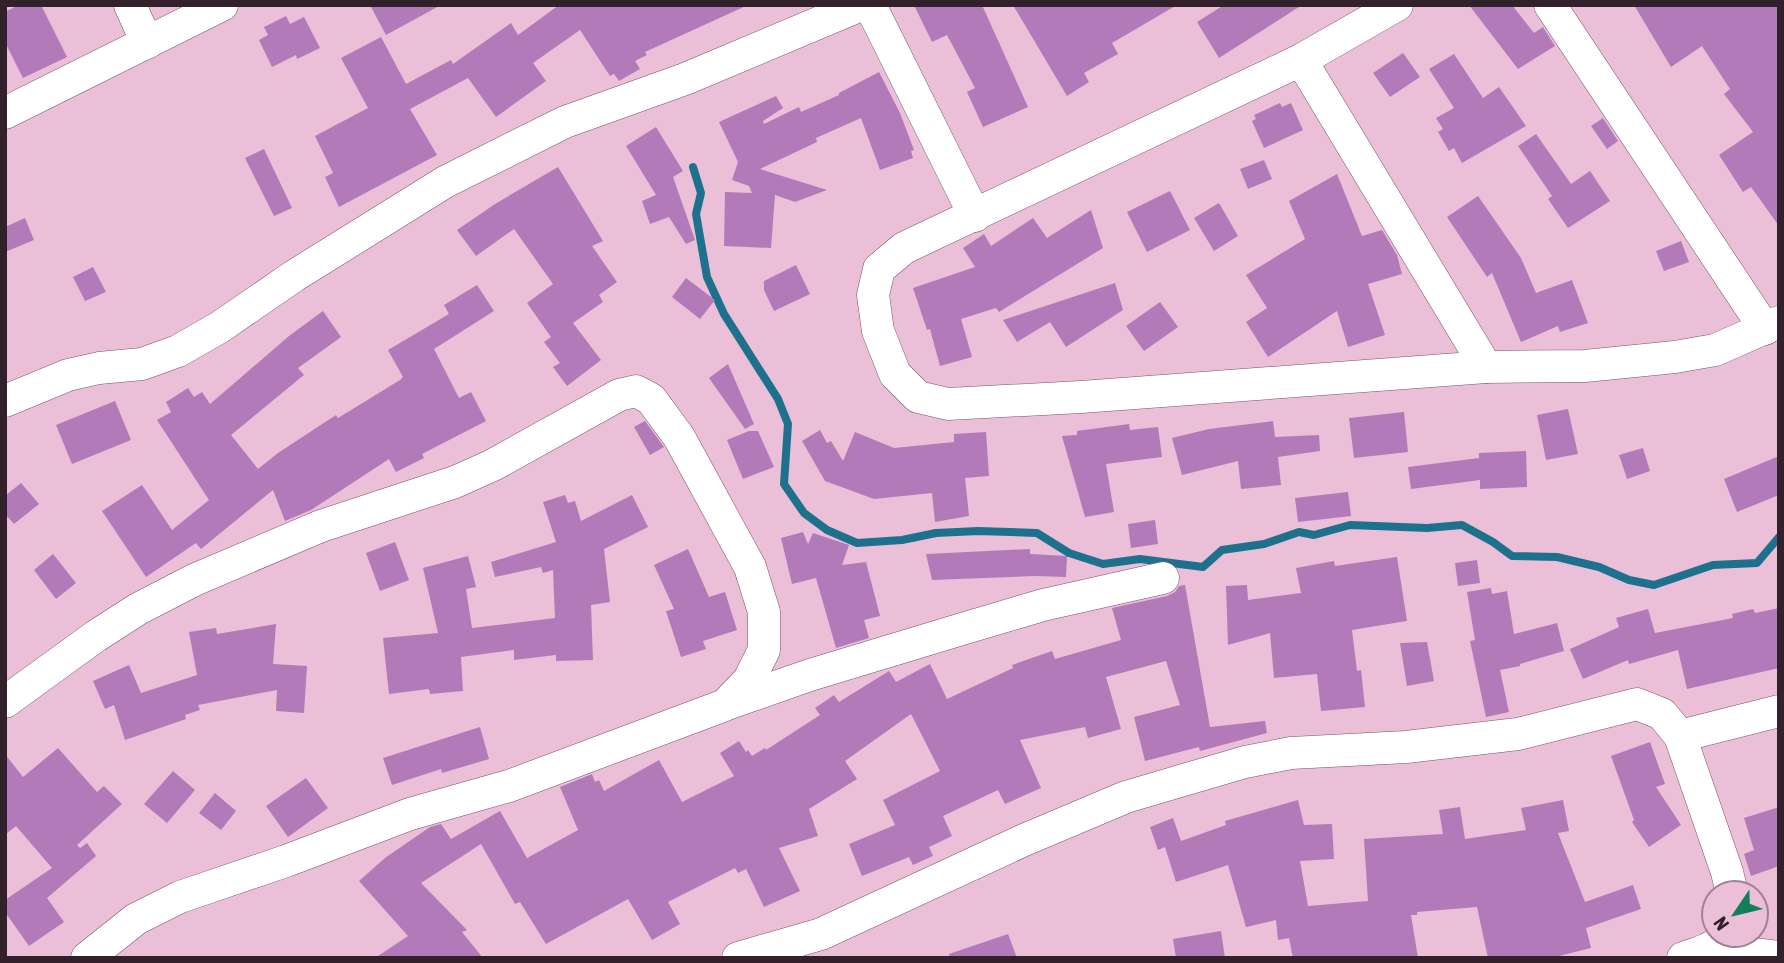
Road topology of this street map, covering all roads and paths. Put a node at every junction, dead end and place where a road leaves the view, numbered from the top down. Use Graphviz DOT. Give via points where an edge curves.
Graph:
graph roads {
  1 [pos="130,5"];
  2 [pos="222,5"];
  3 [pos="861,5"];
  4 [pos="870,5"];
  5 [pos="1397,5"];
  6 [pos="1550,5"];
  7 [pos="147,43"];
  8 [pos="1301,60"];
  9 [pos="5,113"];
  10 [pos="975,216"];
  11 [pos="1772,326"];
  12 [pos="1486,367"];
  13 [pos="5,401"];
  14 [pos="1163,578"];
  15 [pos="5,702"];
  16 [pos="725,705"];
  17 [pos="1779,711"];
  18 [pos="1680,736"];
  19 [pos="1729,879"];
  20 [pos="1706,949"];
  21 [pos="1744,949"];
  22 [pos="1779,957"];
  23 [pos="87,958"];
  24 [pos="738,958"];
  25 [pos="1683,958"];
  1 -- 7 [label="street"];
  2 -- 7 [label="street"];
  3 -- 13 [label="street" via="685,79 565,122 457,176 178,351 142,364 68,375"];
  4 -- 10 [label="street"];
  5 -- 8 [label="street"];
  6 -- 11 [label="street"];
  7 -- 9 [label="street"];
  8 -- 10 [label="street"];
  8 -- 12 [label="street"];
  10 -- 12 [label="street" via="904,248 879,269 873,295 878,331 895,374 918,397 948,404 1081,397"];
  11 -- 12 [label="street" via="1716,350 1675,357 1585,366"];
  14 -- 16 [label="street" via="1043,605"];
  15 -- 16 [label="street" via="96,636 194,580 321,526 454,482 619,395 636,391 651,399 679,437 750,567 764,612 764,650 750,680"];
  16 -- 23 [label="street" via="521,782 410,814 180,897 136,919"];
  17 -- 18 [label="street"];
  18 -- 19 [label="street"];
  18 -- 24 [label="street" via="1662,714 1637,704 1518,734 1406,747 1291,752 1245,762 1126,797 821,933"];
  20 -- 25 [label="street"];
  21 -- 22 [label="street"];
}
